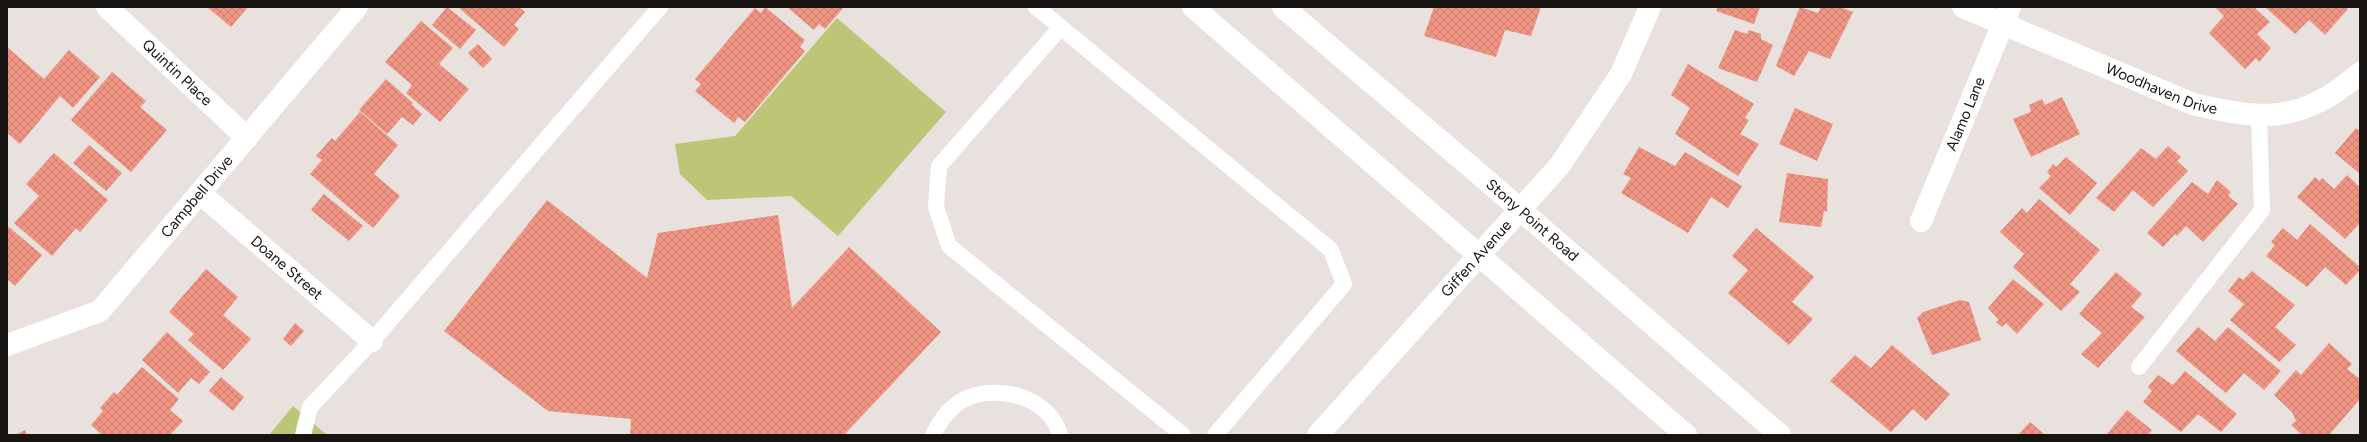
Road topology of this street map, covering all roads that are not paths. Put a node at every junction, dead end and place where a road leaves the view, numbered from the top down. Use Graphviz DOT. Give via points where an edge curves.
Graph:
graph roads {
  1 [pos="107,7"];
  2 [pos="357,7"];
  3 [pos="660,7"];
  4 [pos="1036,7"];
  5 [pos="1193,7"];
  6 [pos="1283,7"];
  7 [pos="1650,7"];
  8 [pos="1963,7"];
  9 [pos="2006,15"];
  10 [pos="1061,27"];
  11 [pos="2360,73"];
  12 [pos="2259,115"];
  13 [pos="247,138"];
  14 [pos="201,194"];
  15 [pos="1520,210"];
  16 [pos="1921,221"];
  17 [pos="1479,256"];
  18 [pos="372,341"];
  19 [pos="7,345"];
  20 [pos="2139,367"];
  21 [pos="303,435"];
  22 [pos="933,435"];
  23 [pos="1060,435"];
  24 [pos="1183,435"];
  25 [pos="1215,435"];
  26 [pos="1318,435"];
  27 [pos="1686,435"];
  28 [pos="1780,435"];
  1 -- 13 [label="street, Quintin Place"];
  2 -- 13 [label="street, Campbell Drive"];
  3 -- 18 [label="lane"];
  4 -- 10 [label="lane"];
  5 -- 17 [label="street"];
  6 -- 15 [label="street, Stony Point Road"];
  7 -- 15 [label="street, Giffen Avenue" via="1621,74 1600,107 1560,165"];
  8 -- 9 [label="street, Woodhaven Drive"];
  9 -- 12 [label="street, Woodhaven Drive" via="2193,104 2233,114"];
  9 -- 16 [label="street, Alamo Lane"];
  10 -- 24 [label="lane" via="940,166 936,207 949,246"];
  10 -- 25 [label="lane" via="1331,250 1344,284"];
  11 -- 12 [label="street, Woodhaven Drive" via="2338,92 2299,111 2276,116"];
  12 -- 20 [label="lane" via="2262,210"];
  13 -- 14 [label="street, Campbell Drive"];
  14 -- 18 [label="street, Doane Street"];
  14 -- 19 [label="street, Campbell Drive" via="100,311"];
  15 -- 17 [label="street, Giffen Avenue"];
  15 -- 28 [label="street, Stony Point Road"];
  17 -- 26 [label="street, Giffen Avenue"];
  17 -- 27 [label="street"];
  18 -- 21 [label="lane" via="310,407"];
  22 -- 23 [label="lane" via="943,416 964,399 991,392 1018,395 1042,408 1059,429"];
}
